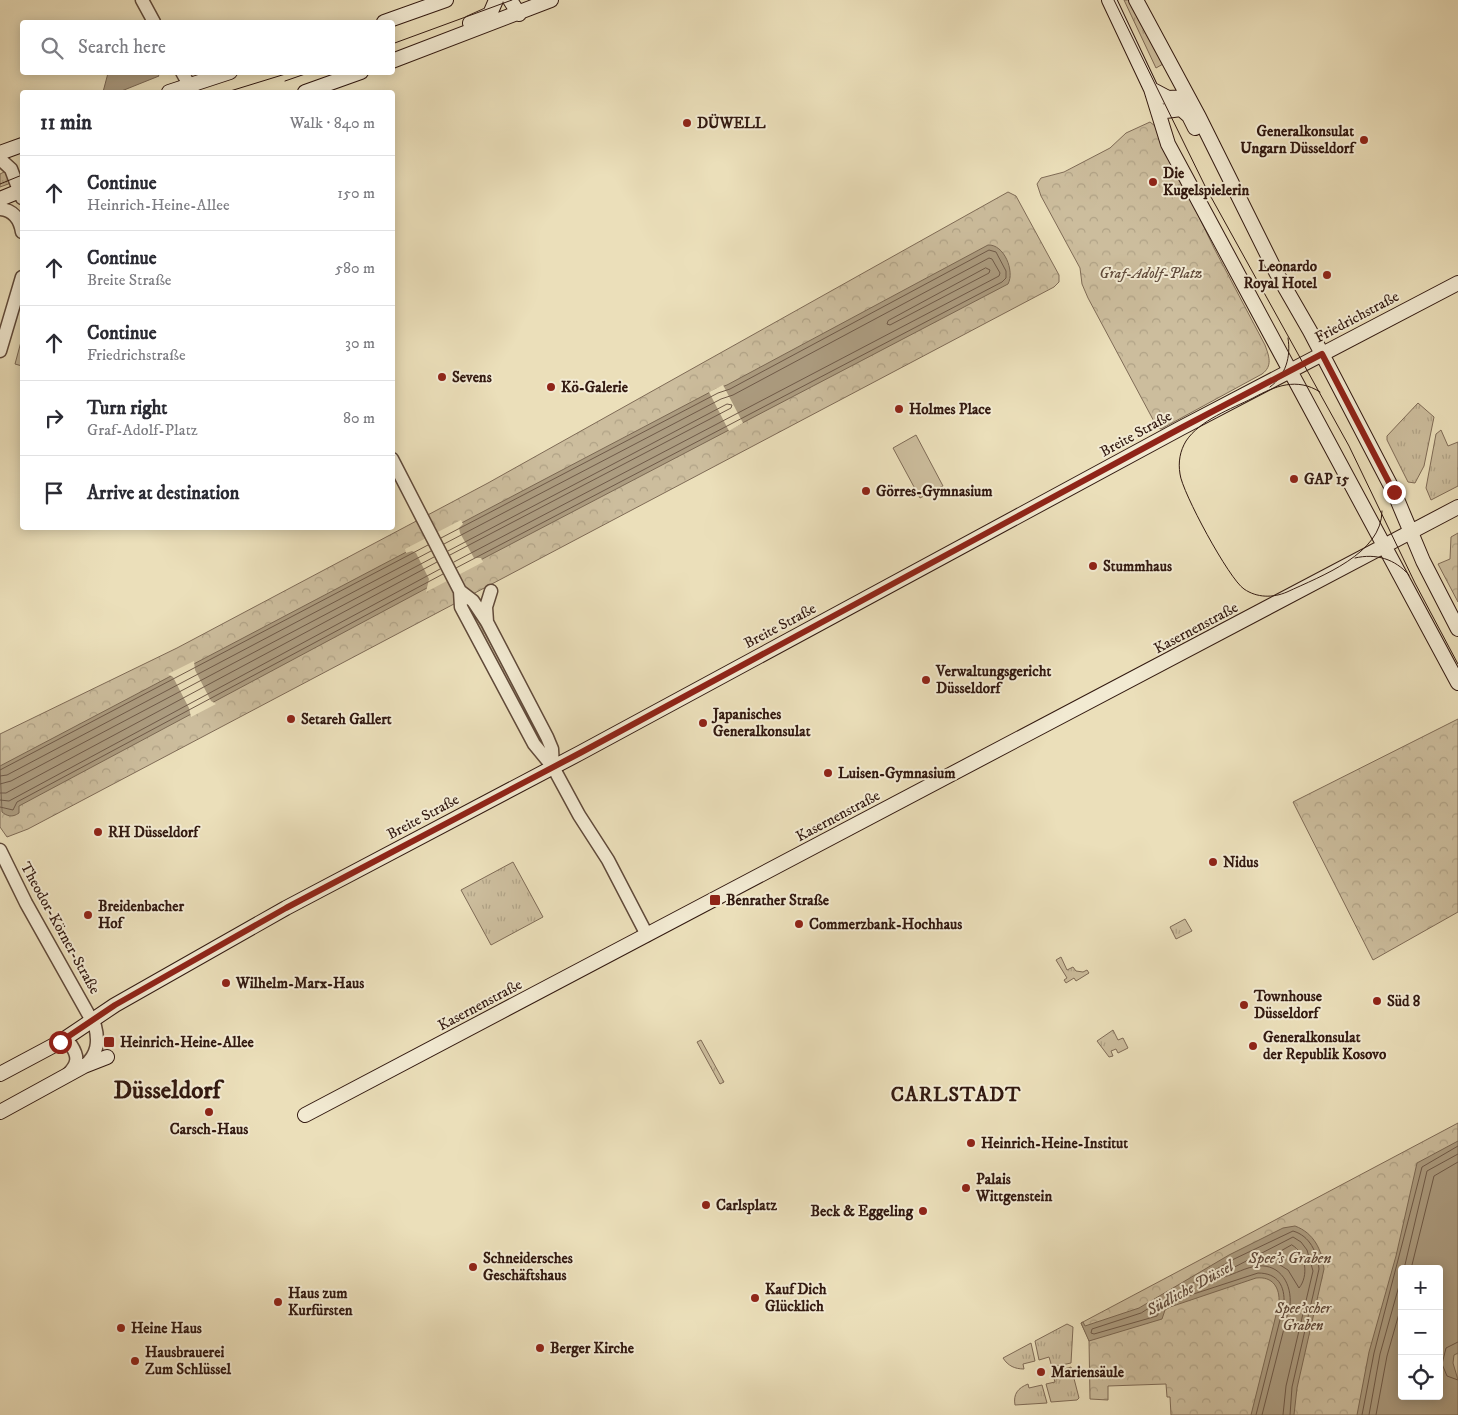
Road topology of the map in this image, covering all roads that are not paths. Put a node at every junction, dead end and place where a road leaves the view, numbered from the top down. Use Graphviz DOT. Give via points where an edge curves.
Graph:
graph roads {
  1 [pos="142,0"];
  2 [pos="446,0"];
  3 [pos="496,0"];
  4 [pos="510,0"];
  5 [pos="551,0"];
  6 [pos="1109,0"];
  7 [pos="1136,0"];
  8 [pos="519,14"];
  9 [pos="153,20"];
  10 [pos="390,20"];
  11 [pos="462,35"];
  12 [pos="395,60"];
  13 [pos="184,75"];
  14 [pos="223,75"];
  15 [pos="353,75"];
  16 [pos="191,89"];
  17 [pos="1151,89"];
  18 [pos="311,90"];
  19 [pos="1188,97"];
  20 [pos="1158,112"];
  21 [pos="20,146"];
  22 [pos="0,153"];
  23 [pos="0,160"];
  24 [pos="20,188"];
  25 [pos="20,194"];
  26 [pos="0,199"];
  27 [pos="0,209"];
  28 [pos="1250,220"];
  29 [pos="20,221"];
  30 [pos="1458,283"];
  31 [pos="20,284"];
  32 [pos="0,351"];
  33 [pos="1322,354"];
  34 [pos="1290,370"];
  35 [pos="1272,380"];
  36 [pos="395,465"];
  37 [pos="1458,507"];
  38 [pos="1412,532"];
  39 [pos="1385,546"];
  40 [pos="458,587"];
  41 [pos="491,591"];
  42 [pos="487,622"];
  43 [pos="1458,629"];
  44 [pos="1458,683"];
  45 [pos="553,767"];
  46 [pos="0,850"];
  47 [pos="647,935"];
  48 [pos="93,1022"];
  49 [pos="60,1042"];
  50 [pos="107,1057"];
  51 [pos="84,1066"];
  52 [pos="0,1074"];
  53 [pos="64,1076"];
  54 [pos="0,1112"];
  55 [pos="305,1115"];
  1 -- 9 [label="street"];
  2 -- 10 [label="main road"];
  3 -- 11 [label="main road" via="490,14 467,24"];
  4 -- 8 [label="main road"];
  5 -- 8 [label="main road"];
  6 -- 17 [label="main road"];
  7 -- 19 [label="main road"];
  8 -- 11 [label="main road"];
  11 -- 12 [label="main road"];
  13 -- 16 [label="street"];
  14 -- 16 [label="main road"];
  15 -- 18 [label="main road"];
  17 -- 19 [label="main road" via="1168,98"];
  17 -- 20 [label="main road"];
  19 -- 28 [label="main road"];
  20 -- 28 [label="main road" via="1184,111 1230,194"];
  20 -- 34 [label="main road" via="1168,144"];
  21 -- 22 [label="main road"];
  23 -- 24 [label="street" via="12,169"];
  25 -- 26 [label="main road"];
  27 -- 29 [label="street" via="15,215"];
  28 -- 33 [label="main road"];
  30 -- 33 [label="main road, Friedrichstraße"];
  31 -- 32 [label="street"];
  33 -- 34 [label="main road, Friedrichstraße"];
  33 -- 38 [label="main road"];
  34 -- 35 [label="main road, Friedrichstraße"];
  34 -- 39 [label="main road"];
  35 -- 45 [label="main road, Breite Straße"];
  36 -- 40 [label="street"];
  37 -- 38 [label="main road, Kasernenstraße"];
  38 -- 39 [label="main road, Kasernenstraße"];
  38 -- 43 [label="main road"];
  39 -- 44 [label="main road"];
  39 -- 47 [label="main road, Kasernenstraße"];
  40 -- 42 [label="street" via="473,601"];
  40 -- 45 [label="street" via="461,607 534,744"];
  41 -- 42 [label="street" via="486,607"];
  42 -- 45 [label="street" via="547,737"];
  45 -- 47 [label="street" via="579,816 608,860"];
  45 -- 48 [label="main road, Breite Straße" via="303,898 134,994"];
  46 -- 48 [label="street, Theodor-Körner-Straße" via="22,896"];
  47 -- 55 [label="main road, Kasernenstraße"];
  48 -- 49 [label="main road"];
  48 -- 51 [label="street" via="97,1048"];
  49 -- 52 [label="main road"];
  49 -- 53 [label="street" via="72,1046 77,1058 74,1067"];
  50 -- 51 [label="main road"];
  51 -- 53 [label="main road"];
  53 -- 54 [label="main road"];
}
